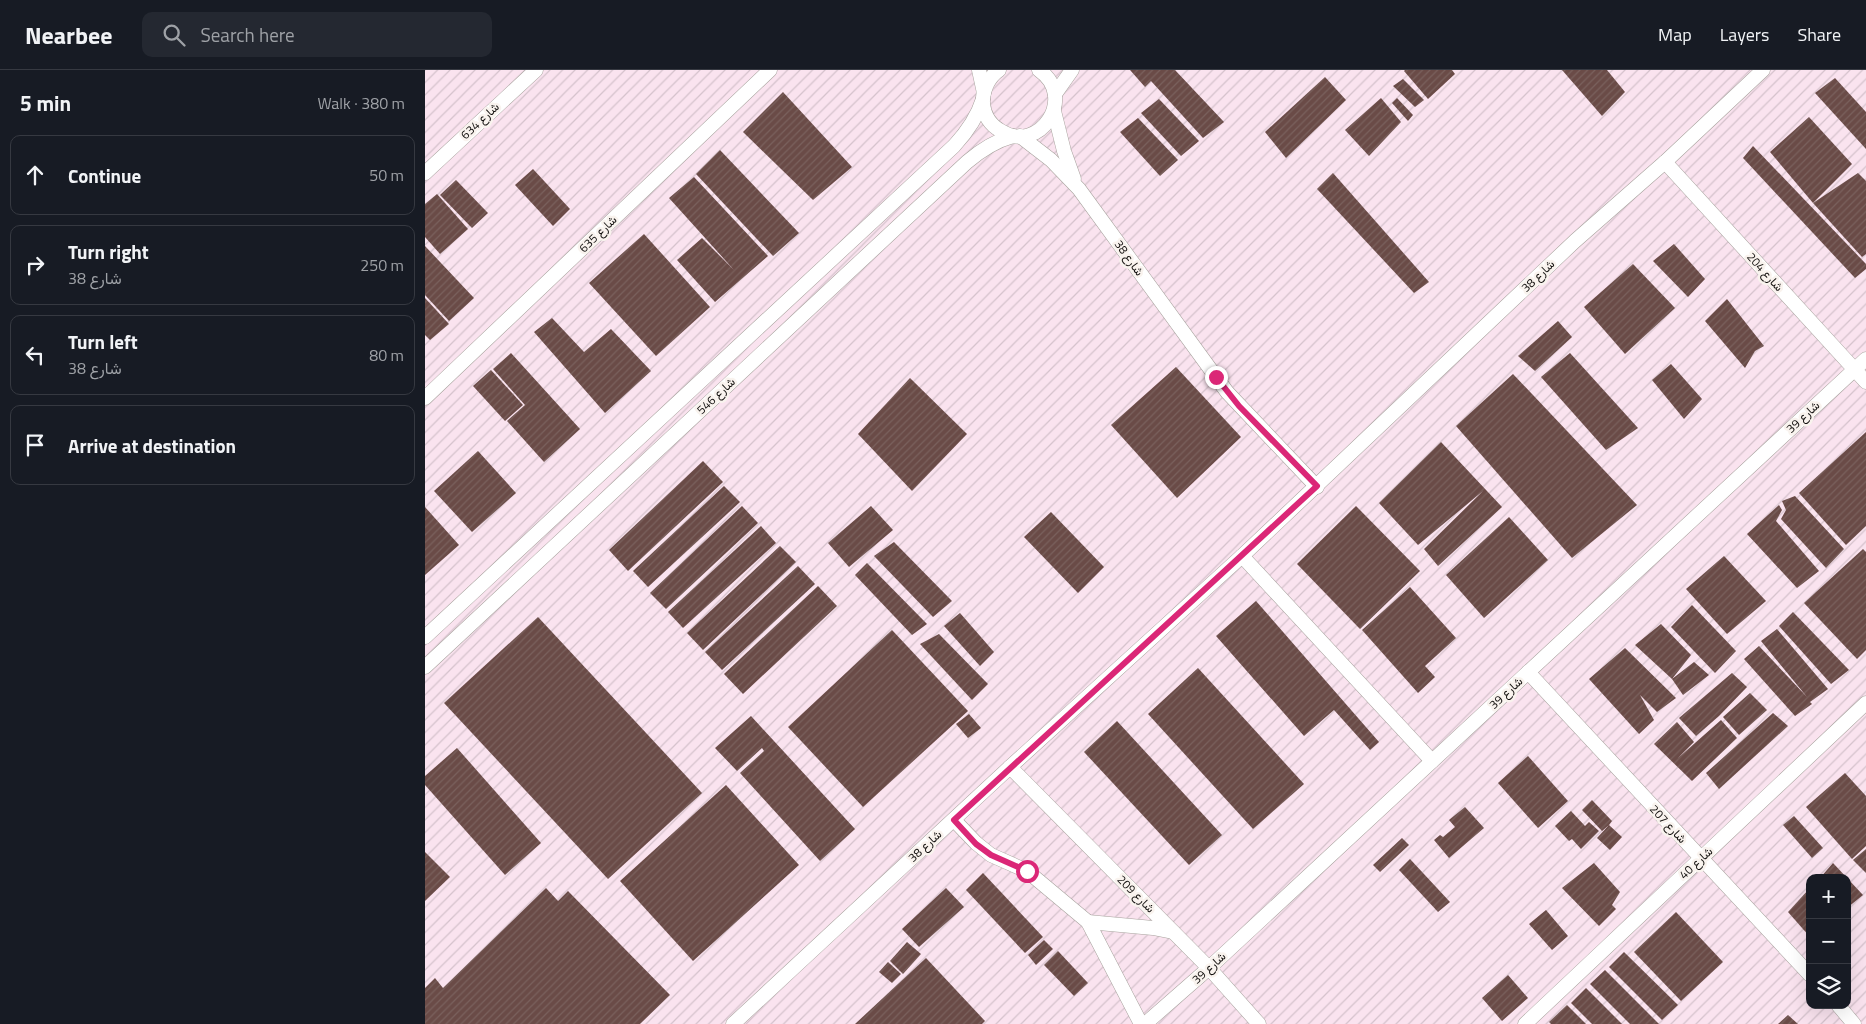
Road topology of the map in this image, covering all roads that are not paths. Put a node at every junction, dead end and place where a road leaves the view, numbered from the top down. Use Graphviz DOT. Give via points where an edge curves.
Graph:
graph roads {
  1 [pos="536,70"];
  2 [pos="770,70"];
  3 [pos="979,70"];
  4 [pos="999,70"];
  5 [pos="1039,70"];
  6 [pos="1072,70"];
  7 [pos="1763,70"];
  8 [pos="1055,94"];
  9 [pos="983,96"];
  10 [pos="1054,111"];
  11 [pos="1017,136"];
  12 [pos="1665,162"];
  13 [pos="425,173"];
  14 [pos="1079,189"];
  15 [pos="1866,359"];
  16 [pos="1855,370"];
  17 [pos="1866,382"];
  18 [pos="425,398"];
  19 [pos="1317,486"];
  20 [pos="1242,556"];
  21 [pos="425,637"];
  22 [pos="425,667"];
  23 [pos="1528,672"];
  24 [pos="1866,702"];
  25 [pos="1432,761"];
  26 [pos="1010,768"];
  27 [pos="954,820"];
  28 [pos="1700,859"];
  29 [pos="1088,922"];
  30 [pos="1173,932"];
  31 [pos="1209,968"];
  32 [pos="1806,970"];
  33 [pos="1841,1009"];
  34 [pos="733,1024"];
  35 [pos="1141,1024"];
  36 [pos="1145,1024"];
  37 [pos="1259,1024"];
  38 [pos="1525,1024"];
  39 [pos="1854,1024"];
  1 -- 13 [label="street, شارع 634"];
  2 -- 18 [label="street, شارع 635"];
  3 -- 9 [label="street, شارع 38"];
  4 -- 9 [label="street, شارع 546" via="991,78"];
  5 -- 8 [label="street" via="1049,79"];
  6 -- 8 [label="street"];
  7 -- 12 [label="street, شارع 38"];
  8 -- 10 [label="street, شارع 38"];
  9 -- 11 [label="street, شارع 38" via="988,119 1003,133"];
  9 -- 21 [label="street, شارع 546" via="979,112 954,146"];
  10 -- 11 [label="street, شارع 546" via="1037,132"];
  10 -- 14 [label="street, شارع 38" via="1063,151"];
  11 -- 14 [label="street, شارع 38" via="1051,160"];
  11 -- 22 [label="street, شارع 546" via="1001,139 967,162"];
  12 -- 16 [label="street, شارع 204"];
  12 -- 19 [label="street, شارع 38" via="1575,240"];
  14 -- 19 [label="street, شارع 38" via="1227,392"];
  15 -- 16 [label="street, شارع 39"];
  16 -- 17 [label="street, شارع 204"];
  16 -- 23 [label="street, شارع 39"];
  19 -- 20 [label="street, شارع 38"];
  20 -- 25 [label="street"];
  20 -- 26 [label="street, شارع 38"];
  23 -- 25 [label="street, شارع 39"];
  23 -- 28 [label="street, شارع 207"];
  24 -- 28 [label="street, شارع 40"];
  25 -- 31 [label="street, شارع 39"];
  26 -- 27 [label="street, شارع 38"];
  26 -- 30 [label="street, شارع 209"];
  27 -- 29 [label="street" via="976,844 991,855 1027,871"];
  27 -- 34 [label="street, شارع 38"];
  28 -- 32 [label="street, شارع 207"];
  28 -- 38 [label="street, شارع 40"];
  29 -- 30 [label="street"];
  29 -- 35 [label="street"];
  30 -- 31 [label="street, شارع 209"];
  31 -- 36 [label="street, شارع 39"];
  31 -- 37 [label="street, شارع 209"];
  33 -- 39 [label="street"];
}
